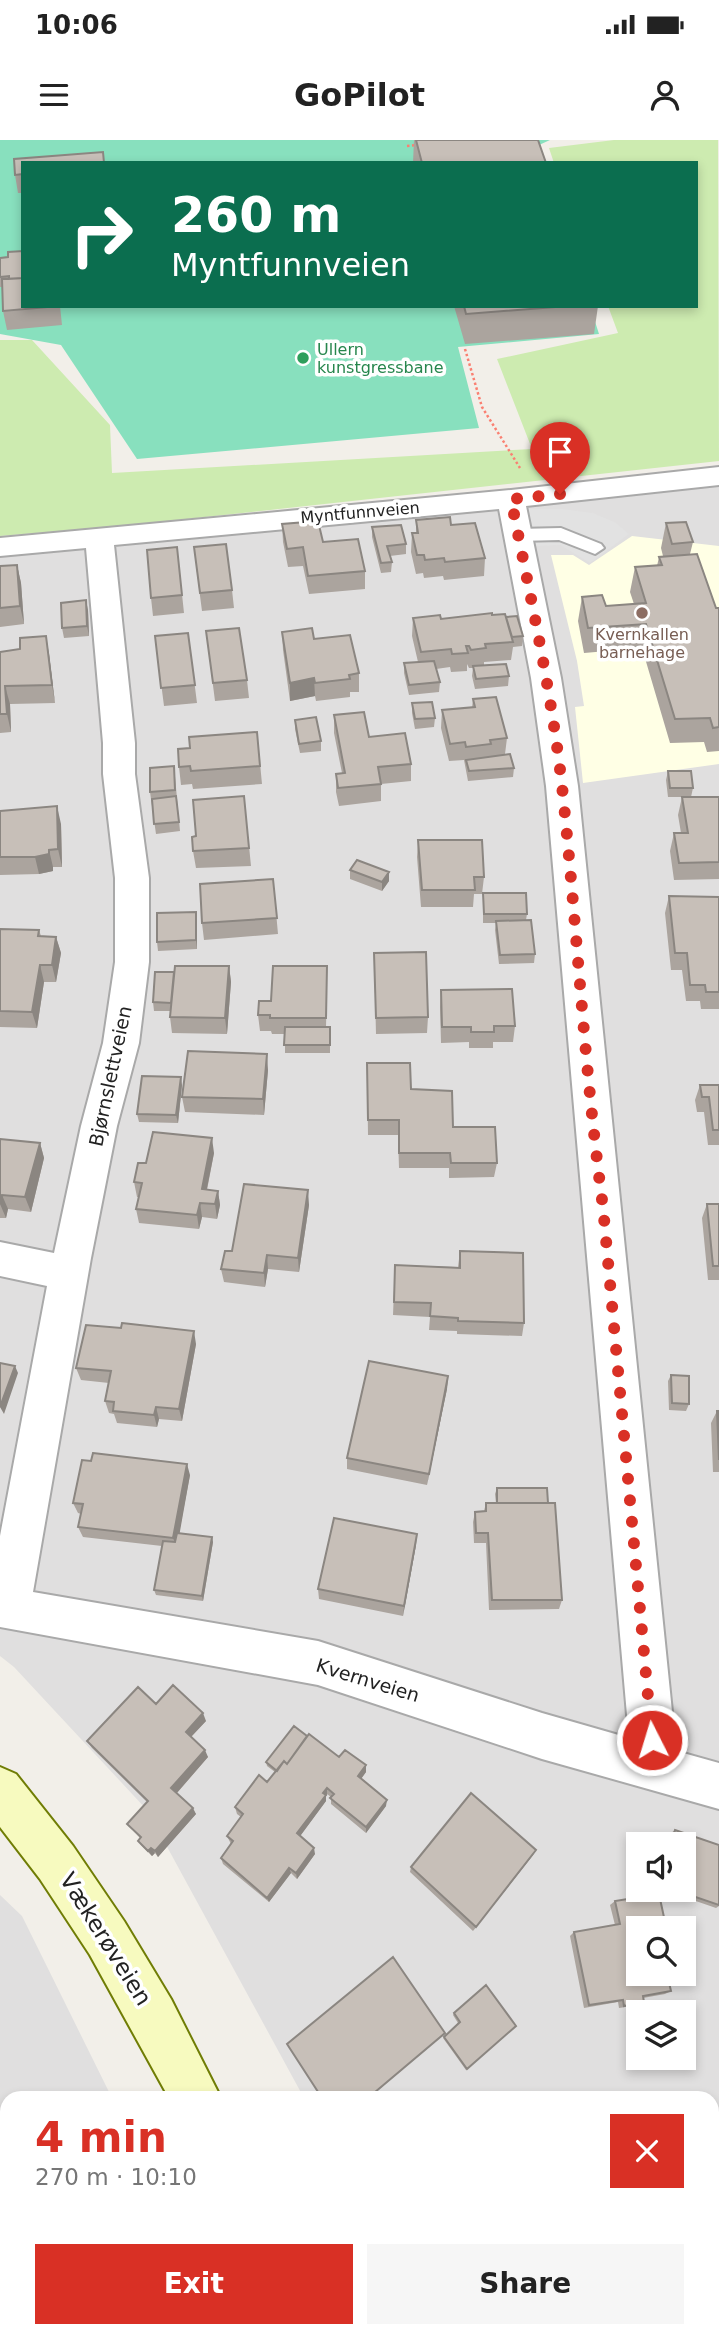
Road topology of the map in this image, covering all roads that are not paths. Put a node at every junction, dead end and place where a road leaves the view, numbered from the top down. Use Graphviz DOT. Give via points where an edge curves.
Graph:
graph roads {
  1 [pos="719,476"];
  2 [pos="522,498"];
  3 [pos="518,535"];
  4 [pos="99,538"];
  5 [pos="0,547"];
  6 [pos="595,548"];
  7 [pos="0,1259"];
  8 [pos="69,1273"];
  9 [pos="8,1609"];
  10 [pos="655,1767"];
  11 [pos="719,1786"];
  12 [pos="0,1790"];
  13 [pos="192,2091"];
  1 -- 2 [label="street, Myntfunnveien"];
  2 -- 3 [label="street"];
  2 -- 4 [label="street, Myntfunnveien"];
  3 -- 6 [label="lane" via="561,534"];
  3 -- 10 [label="street" via="545,664 561,782"];
  4 -- 5 [label="street, Myntfunnveien"];
  4 -- 8 [label="street, Bjørnslettveien" via="132,878 132,962 121,1043"];
  7 -- 8 [label="street"];
  8 -- 9 [label="street, Bjørnslettveien"];
  9 -- 10 [label="street, Kvernveien" via="318,1663 542,1736"];
  10 -- 11 [label="street, Kvernveien"];
  12 -- 13 [label="main road, Vækerøveien" via="41,1838 95,1916"];
}
